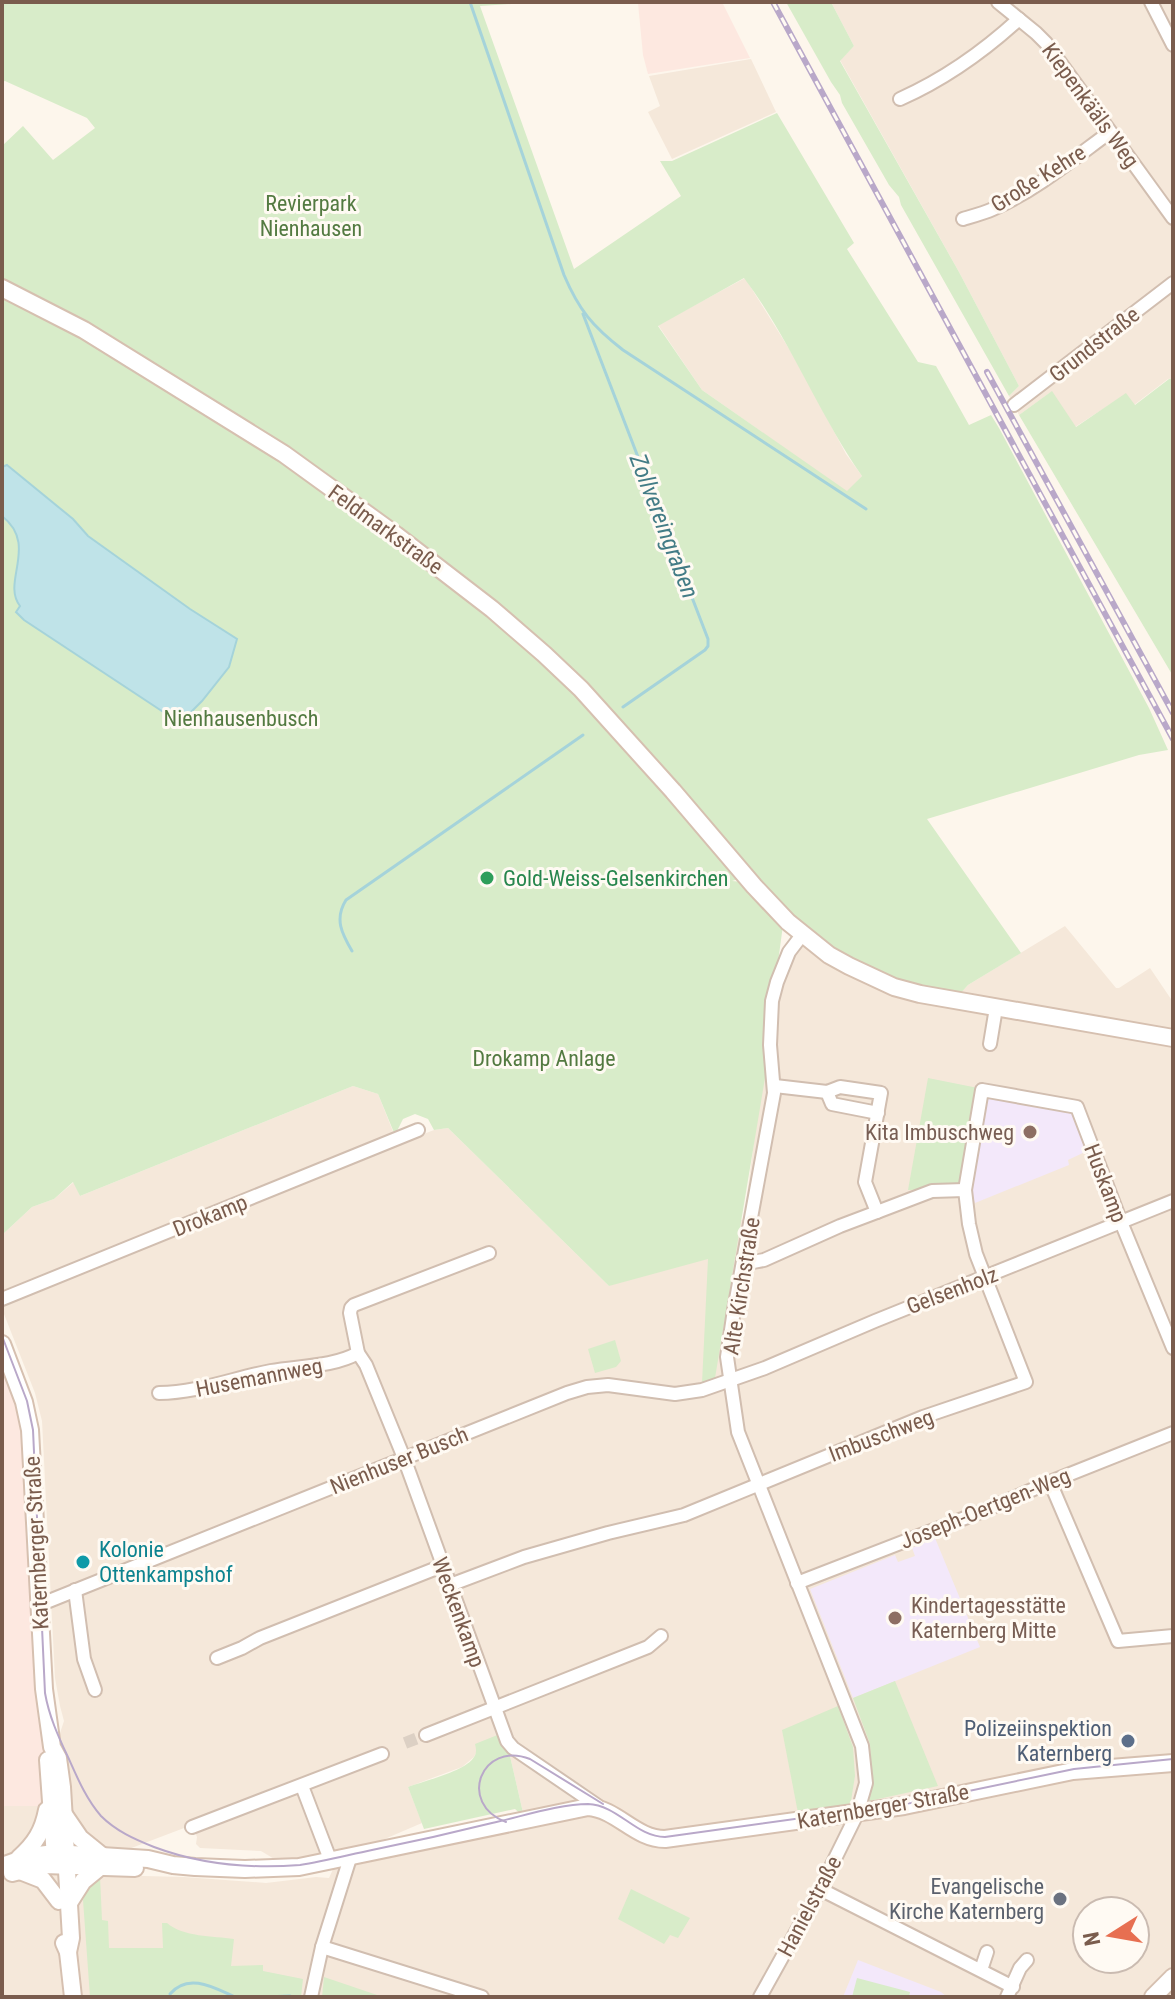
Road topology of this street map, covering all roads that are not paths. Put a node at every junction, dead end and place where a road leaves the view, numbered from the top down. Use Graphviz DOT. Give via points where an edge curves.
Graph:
graph roads {
  1 [pos="998,2"];
  2 [pos="1151,2"];
  3 [pos="1019,19"];
  4 [pos="1173,45"];
  5 [pos="900,99"];
  6 [pos="1110,132"];
  7 [pos="1173,218"];
  8 [pos="963,219"];
  9 [pos="1173,283"];
  10 [pos="2,288"];
  11 [pos="1014,405"];
  12 [pos="802,935"];
  13 [pos="996,1008"];
  14 [pos="1173,1038"];
  15 [pos="990,1044"];
  16 [pos="775,1086"];
  17 [pos="982,1090"];
  18 [pos="827,1092"];
  19 [pos="878,1113"];
  20 [pos="418,1130"];
  21 [pos="965,1190"];
  22 [pos="1173,1201"];
  23 [pos="877,1212"];
  24 [pos="1121,1222"];
  25 [pos="489,1253"];
  26 [pos="743,1260"];
  27 [pos="985,1278"];
  28 [pos="2,1299"];
  29 [pos="2,1344"];
  30 [pos="1173,1348"];
  31 [pos="358,1353"];
  32 [pos="730,1380"];
  33 [pos="159,1393"];
  34 [pos="1173,1433"];
  35 [pos="404,1458"];
  36 [pos="1050,1482"];
  37 [pos="758,1484"];
  38 [pos="442,1566"];
  39 [pos="797,1583"];
  40 [pos="450,1585"];
  41 [pos="75,1590"];
  42 [pos="39,1605"];
  43 [pos="661,1636"];
  44 [pos="1173,1636"];
  45 [pos="217,1658"];
  46 [pos="95,1690"];
  47 [pos="495,1708"];
  48 [pos="426,1735"];
  49 [pos="52,1747"];
  50 [pos="382,1754"];
  51 [pos="527,1757"];
  52 [pos="1173,1763"];
  53 [pos="302,1786"];
  54 [pos="50,1789"];
  55 [pos="600,1808"];
  56 [pos="857,1814"];
  57 [pos="65,1816"];
  58 [pos="192,1827"];
  59 [pos="350,1858"];
  60 [pos="61,1859"];
  61 [pos="100,1861"];
  62 [pos="331,1862"];
  63 [pos="12,1865"];
  64 [pos="2,1876"];
  65 [pos="820,1889"];
  66 [pos="64,1902"];
  67 [pos="322,1947"];
  68 [pos="987,1952"];
  69 [pos="1027,1960"];
  70 [pos="981,1970"];
  71 [pos="1173,1977"];
  72 [pos="1010,1992"];
  73 [pos="73,1997"];
  74 [pos="311,1997"];
  75 [pos="482,1997"];
  76 [pos="760,1997"];
  77 [pos="1153,1997"];
  1 -- 3 [label="street, Kiepenkääls Weg"];
  2 -- 4 [label="street"];
  3 -- 5 [label="street" via="962,66"];
  3 -- 6 [label="street, Kiepenkääls Weg" via="1046,43"];
  6 -- 7 [label="street, Kiepenkääls Weg"];
  6 -- 8 [label="street, Große Kehre" via="1019,195"];
  9 -- 11 [label="street, Grundstraße"];
  10 -- 12 [label="main road, Feldmarkstraße" via="84,330 284,454 492,609 581,689"];
  12 -- 13 [label="main road, Feldmarkstraße" via="829,955 894,987"];
  12 -- 16 [label="street, Alte Kirchstraße" via="789,952 773,994 770,1045"];
  13 -- 14 [label="main road, Feldmarkstraße"];
  13 -- 15 [label="street"];
  16 -- 18 [label="street"];
  16 -- 26 [label="street, Alte Kirchstraße"];
  17 -- 21 [label="street, Imbuschweg"];
  17 -- 24 [label="street, Huskamp" via="1077,1107"];
  18 -- 19 [label="street" via="832,1104"];
  18 -- 19 [label="street" via="840,1087 881,1093"];
  19 -- 23 [label="street" via="865,1182"];
  20 -- 28 [label="street, Drokamp"];
  21 -- 23 [label="street" via="932,1191"];
  21 -- 27 [label="street, Imbuschweg"];
  22 -- 24 [label="street, Gelsenholz"];
  23 -- 26 [label="street" via="764,1260"];
  24 -- 27 [label="street, Gelsenholz"];
  24 -- 30 [label="street, Huskamp"];
  25 -- 31 [label="street" via="354,1305 350,1313"];
  26 -- 32 [label="street, Alte Kirchstraße" via="729,1337"];
  27 -- 32 [label="street, Gelsenholz"];
  27 -- 37 [label="street, Imbuschweg" via="1026,1382"];
  29 -- 42 [label="main road, Katernberger Straße" via="29,1421"];
  31 -- 33 [label="street, Husemannweg" via="342,1361"];
  31 -- 35 [label="street"];
  32 -- 35 [label="street, Nienhuser Busch" via="675,1394 620,1385 587,1387"];
  32 -- 37 [label="street, Alte Kirchstraße" via="738,1432"];
  34 -- 36 [label="street, Joseph-Oertgen-Weg"];
  35 -- 38 [label="street, Weckenkamp"];
  35 -- 41 [label="street, Nienhuser Busch"];
  36 -- 39 [label="street, Joseph-Oertgen-Weg"];
  36 -- 44 [label="street" via="1118,1641"];
  37 -- 39 [label="street, Alte Kirchstraße"];
  37 -- 40 [label="street, Imbuschweg" via="684,1515 524,1557"];
  38 -- 40 [label="street, Weckenkamp"];
  38 -- 45 [label="street"];
  39 -- 56 [label="street, Alte Kirchstraße" via="862,1746 866,1783"];
  40 -- 47 [label="street, Weckenkamp"];
  41 -- 42 [label="street, Nienhuser Busch"];
  41 -- 46 [label="street" via="84,1659"];
  42 -- 49 [label="main road, Katernberger Straße"];
  43 -- 47 [label="street" via="648,1647"];
  47 -- 48 [label="street"];
  47 -- 51 [label="street, Weckenkamp" via="507,1741"];
  49 -- 54 [label="main road, Katernberger Straße"];
  49 -- 57 [label="main road, Katernberger Straße"];
  50 -- 53 [label="street"];
  51 -- 55 [label="street, Katernberger Straße"];
  52 -- 56 [label="main road, Katernberger Straße" via="1073,1771"];
  53 -- 58 [label="street"];
  53 -- 62 [label="street"];
  54 -- 60 [label="main road, Katernberger Straße"];
  54 -- 63 [label="main road" via="41,1832"];
  55 -- 56 [label="main road, Katernberger Straße" via="659,1839"];
  55 -- 59 [label="main road" via="573,1809"];
  56 -- 65 [label="street, Hanielstraße"];
  57 -- 60 [label="main road, Katernberger Straße"];
  57 -- 61 [label="main road"];
  59 -- 62 [label="main road"];
  59 -- 67 [label="street"];
  60 -- 61 [label="main road"];
  60 -- 63 [label="main road" via="39,1866"];
  60 -- 66 [label="main road"];
  61 -- 62 [label="main road" via="148,1859 173,1865 275,1869"];
  61 -- 66 [label="main road"];
  63 -- 64 [label="main road"];
  63 -- 66 [label="main road" via="43,1880"];
  65 -- 70 [label="street"];
  65 -- 76 [label="street, Hanielstraße"];
  66 -- 73 [label="main road" via="62,1930"];
  67 -- 74 [label="street"];
  67 -- 75 [label="street"];
  68 -- 70 [label="street"];
  69 -- 72 [label="street"];
  70 -- 72 [label="street"];
  71 -- 77 [label="main road"];
}
